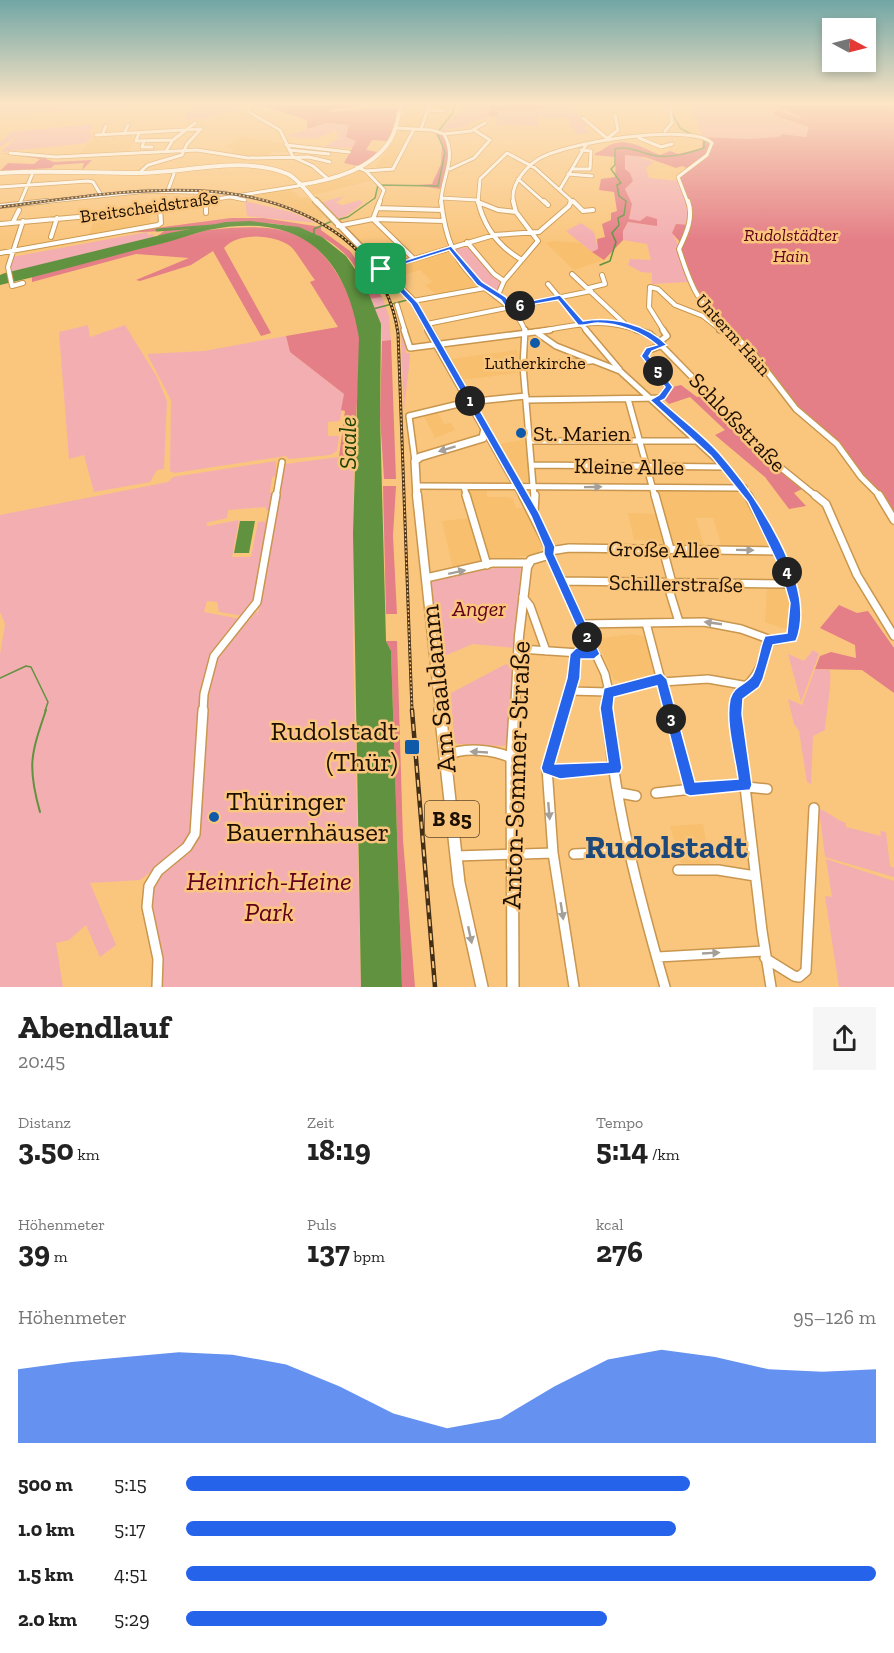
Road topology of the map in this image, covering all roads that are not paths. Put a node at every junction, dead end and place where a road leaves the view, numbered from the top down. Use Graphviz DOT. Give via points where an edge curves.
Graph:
graph roads {
  1 [pos="185,149"];
  2 [pos="323,149"];
  3 [pos="384,149"];
  4 [pos="404,149"];
  5 [pos="450,149"];
  6 [pos="482,149"];
  7 [pos="567,149"];
  8 [pos="711,149"];
  9 [pos="289,150"];
  10 [pos="581,150"];
  11 [pos="166,151"];
  12 [pos="349,152"];
  13 [pos="10,153"];
  14 [pos="182,153"];
  15 [pos="329,154"];
  16 [pos="296,159"];
  17 [pos="330,162"];
  18 [pos="530,165"];
  19 [pos="357,167"];
  20 [pos="450,169"];
  21 [pos="572,169"];
  22 [pos="366,171"];
  23 [pos="140,172"];
  24 [pos="0,173"];
  25 [pos="174,174"];
  26 [pos="568,174"];
  27 [pos="32,175"];
  28 [pos="592,176"];
  29 [pos="328,179"];
  30 [pos="518,179"];
  31 [pos="27,185"];
  32 [pos="300,185"];
  33 [pos="0,187"];
  34 [pos="560,189"];
  35 [pos="168,190"];
  36 [pos="235,194"];
  37 [pos="101,195"];
  38 [pos="567,195"];
  39 [pos="224,196"];
  40 [pos="441,198"];
  41 [pos="206,199"];
  42 [pos="245,200"];
  43 [pos="477,201"];
  44 [pos="20,203"];
  45 [pos="546,204"];
  46 [pos="0,206"];
  47 [pos="160,208"];
  48 [pos="377,208"];
  49 [pos="19,210"];
  50 [pos="442,210"];
  51 [pos="593,210"];
  52 [pos="516,212"];
  53 [pos="206,213"];
  54 [pos="57,218"];
  55 [pos="373,219"];
  56 [pos="23,221"];
  57 [pos="444,221"];
  58 [pos="13,222"];
  59 [pos="0,224"];
  60 [pos="337,224"];
  61 [pos="541,231"];
  62 [pos="533,233"];
  63 [pos="494,235"];
  64 [pos="51,237"];
  65 [pos="538,240"];
  66 [pos="467,242"];
  67 [pos="451,248"];
  68 [pos="0,253"];
  69 [pos="12,253"];
  70 [pos="414,259"];
  71 [pos="522,260"];
  72 [pos="381,269"];
  73 [pos="572,274"];
  74 [pos="602,275"];
  75 [pos="504,281"];
  76 [pos="23,284"];
  77 [pos="548,284"];
  78 [pos="485,288"];
  79 [pos="590,289"];
  80 [pos="498,296"];
  81 [pos="560,297"];
  82 [pos="413,301"];
  83 [pos="397,305"];
  84 [pos="510,308"];
  85 [pos="618,321"];
  86 [pos="427,324"];
  87 [pos="581,324"];
  88 [pos="536,332"];
  89 [pos="524,333"];
  90 [pos="732,333"];
  91 [pos="438,344"];
  92 [pos="661,344"];
  93 [pos="595,360"];
  94 [pos="523,366"];
  95 [pos="620,371"];
  96 [pos="526,398"];
  97 [pos="628,399"];
  98 [pos="654,400"];
  99 [pos="470,402"];
  100 [pos="484,427"];
  101 [pos="481,439"];
  102 [pos="531,441"];
  103 [pos="640,441"];
  104 [pos="700,441"];
  105 [pos="494,443"];
  106 [pos="415,461"];
  107 [pos="282,462"];
  108 [pos="533,465"];
  109 [pos="647,466"];
  110 [pos="725,467"];
  111 [pos="416,486"];
  112 [pos="517,486"];
  113 [pos="464,487"];
  114 [pos="535,487"];
  115 [pos="653,488"];
  116 [pos="744,488"];
  117 [pos="535,516"];
  118 [pos="894,520"];
  119 [pos="667,549"];
  120 [pos="778,551"];
  121 [pos="550,552"];
  122 [pos="528,563"];
  123 [pos="487,565"];
  124 [pos="426,578"];
  125 [pos="562,581"];
  126 [pos="670,583"];
  127 [pos="790,584"];
  128 [pos="523,597"];
  129 [pos="679,622"];
  130 [pos="646,623"];
  131 [pos="581,624"];
  132 [pos="894,636"];
  133 [pos="769,639"];
  134 [pos="520,648"];
  135 [pos="546,651"];
  136 [pos="576,654"];
  137 [pos="594,654"];
  138 [pos="662,680"];
  139 [pos="748,686"];
  140 [pos="569,691"];
  141 [pos="609,692"];
  142 [pos="446,756"];
  143 [pos="512,759"];
  144 [pos="547,768"];
  145 [pos="615,768"];
  146 [pos="746,785"];
  147 [pos="690,789"];
  148 [pos="767,789"];
  149 [pos="620,793"];
  150 [pos="656,794"];
  151 [pos="636,796"];
  152 [pos="814,808"];
  153 [pos="622,852"];
  154 [pos="553,853"];
  155 [pos="573,854"];
  156 [pos="514,855"];
  157 [pos="456,856"];
  158 [pos="678,870"];
  159 [pos="755,876"];
  160 [pos="765,955"];
  161 [pos="657,957"];
  162 [pos="157,987"];
  163 [pos="482,987"];
  164 [pos="512,987"];
  165 [pos="574,987"];
  166 [pos="665,987"];
  167 [pos="771,987"];
  1 -- 14 [label="street"];
  2 -- 12 [label="street"];
  3 -- 19 [label="main road"];
  4 -- 22 [label="street" via="393,170"];
  5 -- 20 [label="street"];
  6 -- 20 [label="street" via="474,158"];
  7 -- 18 [label="street"];
  8 -- 90 [label="street, Unterm Hain" via="678,177 691,210 688,230 679,249 691,287 708,311"];
  9 -- 15 [label="street"];
  9 -- 16 [label="street"];
  10 -- 21 [label="street"];
  10 -- 21 [label="street" via="591,151 590,170"];
  11 -- 13 [label="street" via="56,157"];
  11 -- 14 [label="street"];
  14 -- 16 [label="street" via="206,151"];
  14 -- 23 [label="street"];
  16 -- 17 [label="street" via="309,157"];
  16 -- 29 [label="street" via="313,166"];
  18 -- 30 [label="street"];
  18 -- 34 [label="street"];
  18 -- 43 [label="street" via="511,153 481,177"];
  19 -- 22 [label="street"];
  19 -- 29 [label="main road"];
  20 -- 40 [label="street"];
  21 -- 26 [label="street"];
  22 -- 48 [label="street" via="380,184 384,194"];
  23 -- 24 [label="main road"];
  23 -- 32 [label="main road" via="255,168 283,174"];
  23 -- 32 [label="main road" via="257,167 285,173"];
  25 -- 35 [label="street"];
  26 -- 28 [label="street"];
  26 -- 34 [label="street"];
  27 -- 31 [label="street"];
  29 -- 32 [label="main road"];
  30 -- 45 [label="street"];
  30 -- 52 [label="street" via="512,193"];
  31 -- 33 [label="street"];
  31 -- 37 [label="street" via="88,181"];
  31 -- 44 [label="street"];
  32 -- 36 [label="street, Breitscheidstraße"];
  32 -- 60 [label="main road"];
  34 -- 38 [label="street"];
  35 -- 36 [label="street"];
  35 -- 37 [label="street"];
  36 -- 39 [label="street, Breitscheidstraße"];
  37 -- 44 [label="street"];
  38 -- 51 [label="street" via="583,211"];
  38 -- 61 [label="street" via="571,204"];
  39 -- 41 [label="street, Breitscheidstraße"];
  39 -- 42 [label="street"];
  40 -- 43 [label="street"];
  40 -- 50 [label="street"];
  41 -- 47 [label="street, Breitscheidstraße"];
  41 -- 53 [label="street"];
  43 -- 52 [label="street"];
  43 -- 63 [label="street"];
  44 -- 46 [label="street"];
  47 -- 54 [label="street, Breitscheidstraße"];
  47 -- 69 [label="street" via="161,223"];
  48 -- 50 [label="street"];
  48 -- 55 [label="street"];
  49 -- 58 [label="street"];
  50 -- 57 [label="street"];
  52 -- 62 [label="street"];
  54 -- 56 [label="street, Breitscheidstraße"];
  54 -- 64 [label="street"];
  55 -- 57 [label="street"];
  55 -- 60 [label="street"];
  55 -- 70 [label="street"];
  56 -- 58 [label="street, Breitscheidstraße"];
  56 -- 69 [label="street"];
  57 -- 67 [label="street"];
  58 -- 59 [label="street, Breitscheidstraße"];
  60 -- 72 [label="main road"];
  61 -- 62 [label="street"];
  61 -- 65 [label="street"];
  62 -- 63 [label="street"];
  62 -- 65 [label="street"];
  63 -- 66 [label="street"];
  63 -- 71 [label="street"];
  65 -- 71 [label="street"];
  66 -- 67 [label="street"];
  66 -- 75 [label="street"];
  67 -- 70 [label="street"];
  67 -- 78 [label="street"];
  68 -- 69 [label="street"];
  69 -- 76 [label="street" via="12,286"];
  70 -- 72 [label="street"];
  71 -- 75 [label="street"];
  72 -- 82 [label="main road"];
  73 -- 79 [label="street"];
  74 -- 79 [label="street" via="606,285"];
  75 -- 80 [label="street"];
  77 -- 81 [label="street"];
  78 -- 80 [label="street"];
  78 -- 82 [label="street"];
  79 -- 81 [label="street"];
  79 -- 85 [label="street"];
  80 -- 84 [label="street"];
  81 -- 84 [label="street"];
  81 -- 87 [label="street"];
  82 -- 86 [label="main road"];
  83 -- 91 [label="street, Schloßstraße" via="410,348"];
  84 -- 86 [label="street"];
  84 -- 89 [label="street"];
  85 -- 87 [label="street, Schloßstraße"];
  85 -- 92 [label="street, Schloßstraße" via="650,334"];
  86 -- 91 [label="main road"];
  87 -- 88 [label="street, Schloßstraße"];
  87 -- 95 [label="street"];
  88 -- 89 [label="street, Schloßstraße"];
  88 -- 93 [label="street" via="556,346"];
  89 -- 91 [label="street, Schloßstraße"];
  89 -- 94 [label="street"];
  90 -- 92 [label="street" via="723,332 703,316 675,305 652,287 649,307 667,336"];
  90 -- 118 [label="street, Unterm Hain" via="752,352 796,410 837,444 882,498"];
  91 -- 99 [label="main road"];
  92 -- 98 [label="street" via="645,356 669,387"];
  92 -- 132 [label="street, Schloßstraße" via="780,467 826,504 857,574"];
  93 -- 94 [label="street"];
  93 -- 95 [label="street"];
  94 -- 96 [label="street"];
  95 -- 98 [label="street"];
  96 -- 97 [label="street"];
  96 -- 99 [label="street"];
  96 -- 102 [label="street"];
  97 -- 98 [label="street"];
  97 -- 103 [label="street"];
  98 -- 104 [label="street"];
  99 -- 100 [label="main road"];
  99 -- 106 [label="street" via="409,416"];
  100 -- 101 [label="main road" via="486,435"];
  100 -- 105 [label="main road"];
  101 -- 105 [label="main road"];
  101 -- 106 [label="main road, one-way"];
  102 -- 103 [label="street"];
  102 -- 108 [label="street"];
  103 -- 104 [label="street"];
  103 -- 109 [label="street"];
  104 -- 110 [label="street"];
  105 -- 112 [label="main road"];
  106 -- 111 [label="main road, Am Saaldamm / B 85"];
  107 -- 162 [label="street" via="257,602 214,656 208,675 195,834 187,848 158,872 148,888 146,902 158,959"];
  108 -- 109 [label="street, Kleine Allee"];
  108 -- 114 [label="street"];
  109 -- 110 [label="street, Kleine Allee"];
  109 -- 115 [label="street"];
  110 -- 116 [label="street"];
  111 -- 113 [label="street"];
  111 -- 124 [label="main road, Am Saaldamm / B 85"];
  112 -- 113 [label="street"];
  112 -- 114 [label="street"];
  112 -- 117 [label="main road"];
  113 -- 123 [label="street"];
  114 -- 115 [label="street, one-way"];
  114 -- 117 [label="street"];
  115 -- 116 [label="street"];
  115 -- 119 [label="street"];
  116 -- 120 [label="street"];
  117 -- 121 [label="main road"];
  119 -- 120 [label="street, Große Allee, one-way"];
  119 -- 121 [label="street, Große Allee"];
  119 -- 126 [label="street"];
  120 -- 127 [label="street"];
  121 -- 122 [label="main road"];
  121 -- 125 [label="street"];
  122 -- 123 [label="street"];
  122 -- 128 [label="main road, Anton-Sommer-Straße"];
  124 -- 123 [label="street, one-way"];
  124 -- 142 [label="main road, Am Saaldamm / B 85"];
  125 -- 126 [label="street, Schillerstraße"];
  125 -- 131 [label="street"];
  126 -- 127 [label="street, Schillerstraße"];
  126 -- 129 [label="street"];
  127 -- 133 [label="street" via="795,603 792,637"];
  128 -- 134 [label="main road, Anton-Sommer-Straße"];
  128 -- 135 [label="street"];
  129 -- 130 [label="street"];
  133 -- 129 [label="street, one-way" via="718,624"];
  130 -- 131 [label="street"];
  130 -- 138 [label="street"];
  131 -- 137 [label="street"];
  133 -- 139 [label="street" via="759,675"];
  134 -- 135 [label="street"];
  134 -- 143 [label="main road, Anton-Sommer-Straße"];
  135 -- 136 [label="street"];
  136 -- 137 [label="street"];
  136 -- 140 [label="street"];
  137 -- 141 [label="street"];
  138 -- 139 [label="street" via="708,679"];
  138 -- 141 [label="street"];
  138 -- 147 [label="street"];
  139 -- 146 [label="street" via="739,692 735,714"];
  140 -- 141 [label="street"];
  140 -- 144 [label="street"];
  141 -- 145 [label="street" via="607,708"];
  143 -- 142 [label="street, one-way" via="501,753 455,751"];
  142 -- 157 [label="main road, Am Saaldamm / B 85"];
  143 -- 156 [label="main road, Anton-Sommer-Straße"];
  144 -- 145 [label="street" via="560,772"];
  144 -- 154 [label="street, one-way"];
  145 -- 149 [label="street"];
  146 -- 147 [label="street"];
  146 -- 148 [label="street"];
  146 -- 159 [label="street"];
  147 -- 150 [label="street"];
  149 -- 151 [label="street"];
  149 -- 161 [label="street" via="633,876"];
  152 -- 160 [label="street" via="806,971 794,976"];
  153 -- 155 [label="street"];
  154 -- 156 [label="street"];
  154 -- 165 [label="street, one-way"];
  156 -- 157 [label="street"];
  156 -- 164 [label="main road, Anton-Sommer-Straße"];
  157 -- 163 [label="main road, Am Saaldamm / B 85, one-way"];
  158 -- 159 [label="street" via="718,870"];
  159 -- 160 [label="street"];
  161 -- 160 [label="street, one-way"];
  160 -- 167 [label="street"];
  161 -- 166 [label="street"];
}
